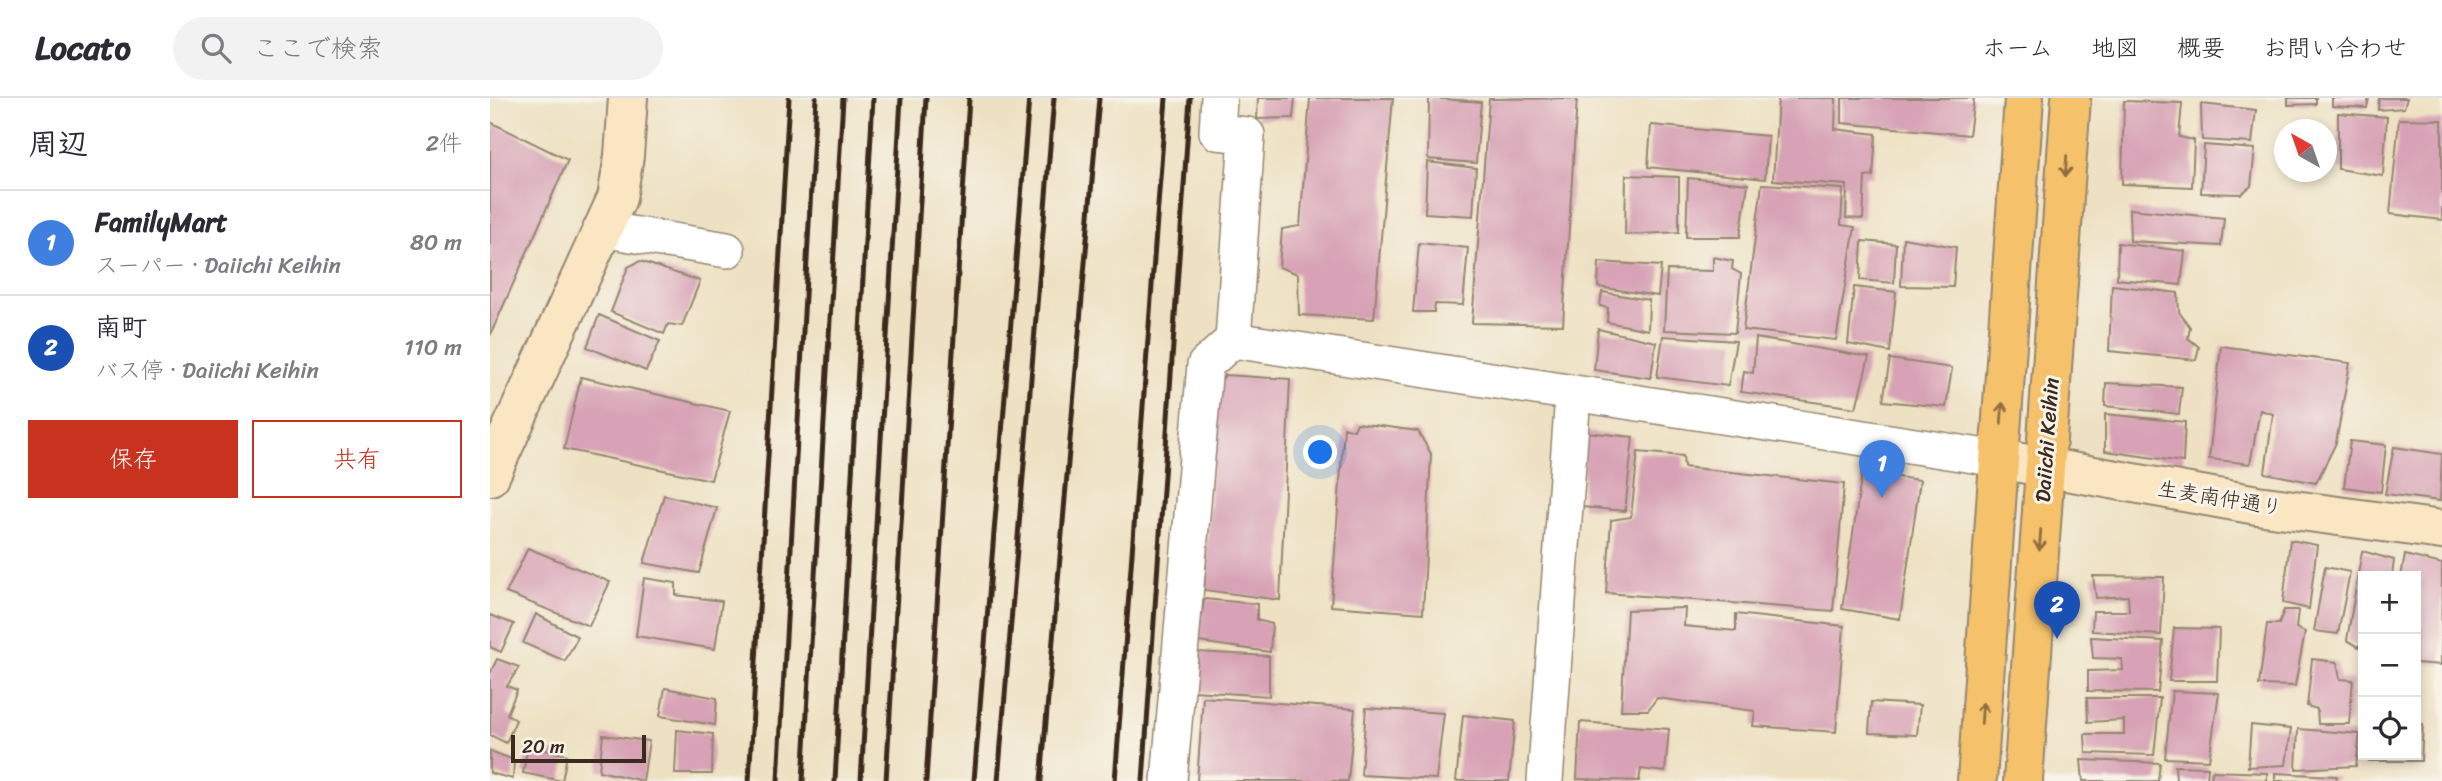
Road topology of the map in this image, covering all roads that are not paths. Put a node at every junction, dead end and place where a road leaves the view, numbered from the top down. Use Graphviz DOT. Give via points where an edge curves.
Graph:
graph roads {
  1 [pos="628,98"];
  2 [pos="1219,98"];
  3 [pos="2024,98"];
  4 [pos="2071,98"];
  5 [pos="601,229"];
  6 [pos="727,250"];
  7 [pos="1233,340"];
  8 [pos="1573,395"];
  9 [pos="1999,459"];
  10 [pos="2045,470"];
  11 [pos="490,476"];
  12 [pos="2442,530"];
  13 [pos="1169,781"];
  14 [pos="1545,781"];
  15 [pos="1977,781"];
  16 [pos="2024,781"];
  1 -- 5 [label="street" via="617,198"];
  2 -- 7 [label="street" via="1217,132 1247,135"];
  9 -- 3 [label="highway, one-way"];
  4 -- 10 [label="highway, Daiichi Keihin, one-way"];
  5 -- 6 [label="street"];
  5 -- 11 [label="street"];
  7 -- 8 [label="street"];
  7 -- 13 [label="street" via="1205,365"];
  8 -- 9 [label="street"];
  8 -- 14 [label="street"];
  9 -- 10 [label="street, 生麦南仲通り"];
  15 -- 9 [label="highway, one-way"];
  10 -- 12 [label="street, 生麦南仲通り"];
  10 -- 16 [label="highway, Daiichi Keihin, one-way"];
}
